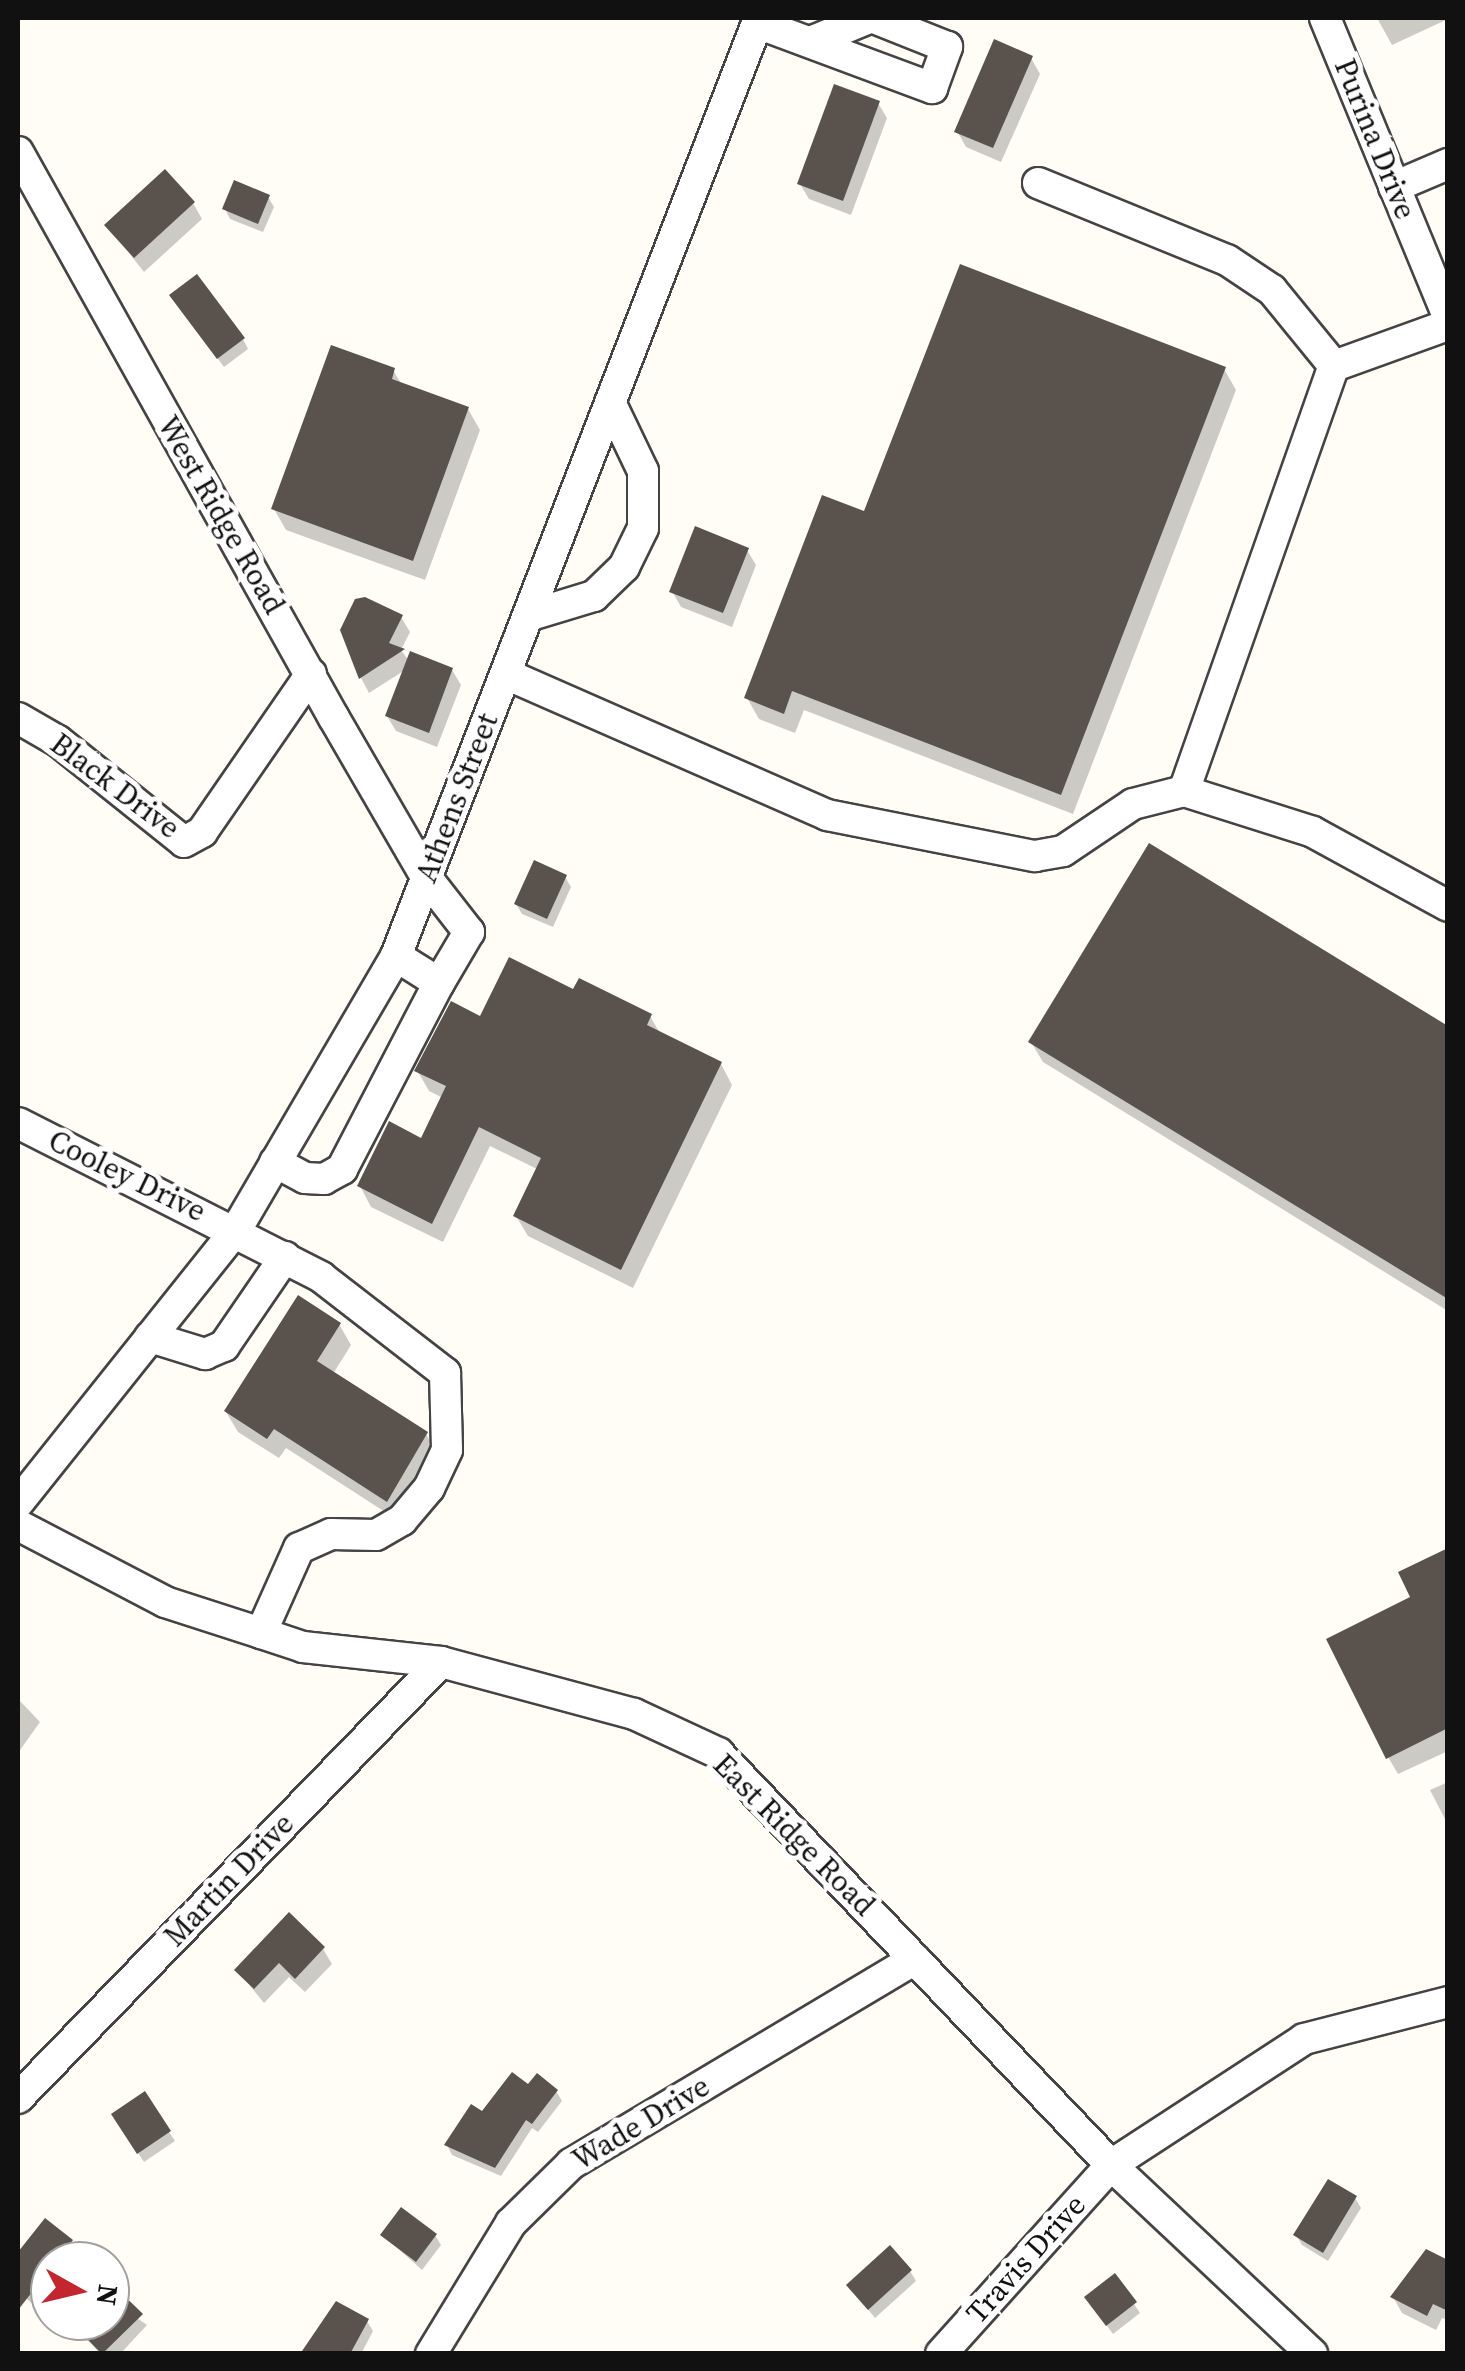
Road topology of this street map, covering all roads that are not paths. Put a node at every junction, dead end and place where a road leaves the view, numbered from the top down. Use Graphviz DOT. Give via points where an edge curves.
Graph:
graph roads {
  1 [pos="872,18"];
  2 [pos="1325,18"];
  3 [pos="758,20"];
  4 [pos="813,41"];
  5 [pos="18,152"];
  6 [pos="1448,164"];
  7 [pos="1038,183"];
  8 [pos="1394,187"];
  9 [pos="1414,236"];
  10 [pos="1448,238"];
  11 [pos="1448,317"];
  12 [pos="1448,325"];
  13 [pos="1334,366"];
  14 [pos="610,402"];
  15 [pos="528,616"];
  16 [pos="311,674"];
  17 [pos="506,674"];
  18 [pos="18,718"];
  19 [pos="1184,791"];
  20 [pos="426,877"];
  21 [pos="1448,906"];
  22 [pos="396,956"];
  23 [pos="439,982"];
  24 [pos="18,1123"];
  25 [pos="275,1162"];
  26 [pos="236,1230"];
  27 [pos="285,1257"];
  28 [pos="150,1337"];
  29 [pos="18,1503"];
  30 [pos="18,1525"];
  31 [pos="260,1633"];
  32 [pos="441,1662"];
  33 [pos="915,1959"];
  34 [pos="1448,2002"];
  35 [pos="18,2098"];
  36 [pos="1111,2165"];
  37 [pos="431,2354"];
  38 [pos="941,2354"];
  39 [pos="1312,2354"];
  1 -- 4 [label="street"];
  1 -- 4 [label="street" via="947,47 932,88"];
  2 -- 8 [label="street, Purina Drive"];
  3 -- 4 [label="street"];
  3 -- 14 [label="street, Athens Street"];
  5 -- 16 [label="street, West Ridge Road"];
  6 -- 8 [label="street"];
  7 -- 13 [label="street" via="1227,260 1272,290"];
  8 -- 9 [label="street, Purina Drive"];
  9 -- 10 [label="street"];
  9 -- 11 [label="street, Purina Drive"];
  12 -- 13 [label="street"];
  13 -- 19 [label="street"];
  14 -- 15 [label="street, Athens Street"];
  14 -- 15 [label="street" via="643,471 643,528 624,568 594,596"];
  15 -- 17 [label="street, Athens Street"];
  16 -- 18 [label="street, Black Drive" via="202,832 184,842"];
  16 -- 20 [label="street, West Ridge Road"];
  17 -- 19 [label="street" via="827,815 1035,856 1063,852 1134,804"];
  17 -- 20 [label="street, Athens Street"];
  19 -- 21 [label="street" via="1313,832"];
  20 -- 22 [label="street, Athens Street"];
  20 -- 23 [label="street, West Ridge Road" via="469,932"];
  22 -- 23 [label="street"];
  22 -- 25 [label="street, Athens Street"];
  23 -- 25 [label="street" via="342,1169 324,1179 305,1178"];
  24 -- 26 [label="street, Cooley Drive"];
  25 -- 26 [label="street, Athens Street"];
  26 -- 27 [label="street, Cooley Drive"];
  26 -- 28 [label="street, Athens Street"];
  27 -- 28 [label="street" via="224,1346 204,1354"];
  27 -- 31 [label="street, Cooley Drive" via="445,1373 449,1421 447,1450 429,1488 402,1520 376,1535 331,1534 299,1548"];
  28 -- 29 [label="street, Athens Street"];
  30 -- 31 [label="street, East Ridge Road" via="165,1602"];
  31 -- 32 [label="street, East Ridge Road" via="302,1647"];
  32 -- 33 [label="street, East Ridge Road" via="634,1714 718,1753"];
  32 -- 35 [label="street, Martin Drive"];
  33 -- 36 [label="street, East Ridge Road"];
  33 -- 37 [label="street, Wade Drive" via="571,2164 511,2222"];
  34 -- 36 [label="street, Travis Drive" via="1304,2039"];
  36 -- 38 [label="street, Travis Drive"];
  36 -- 39 [label="street, East Ridge Road"];
}
